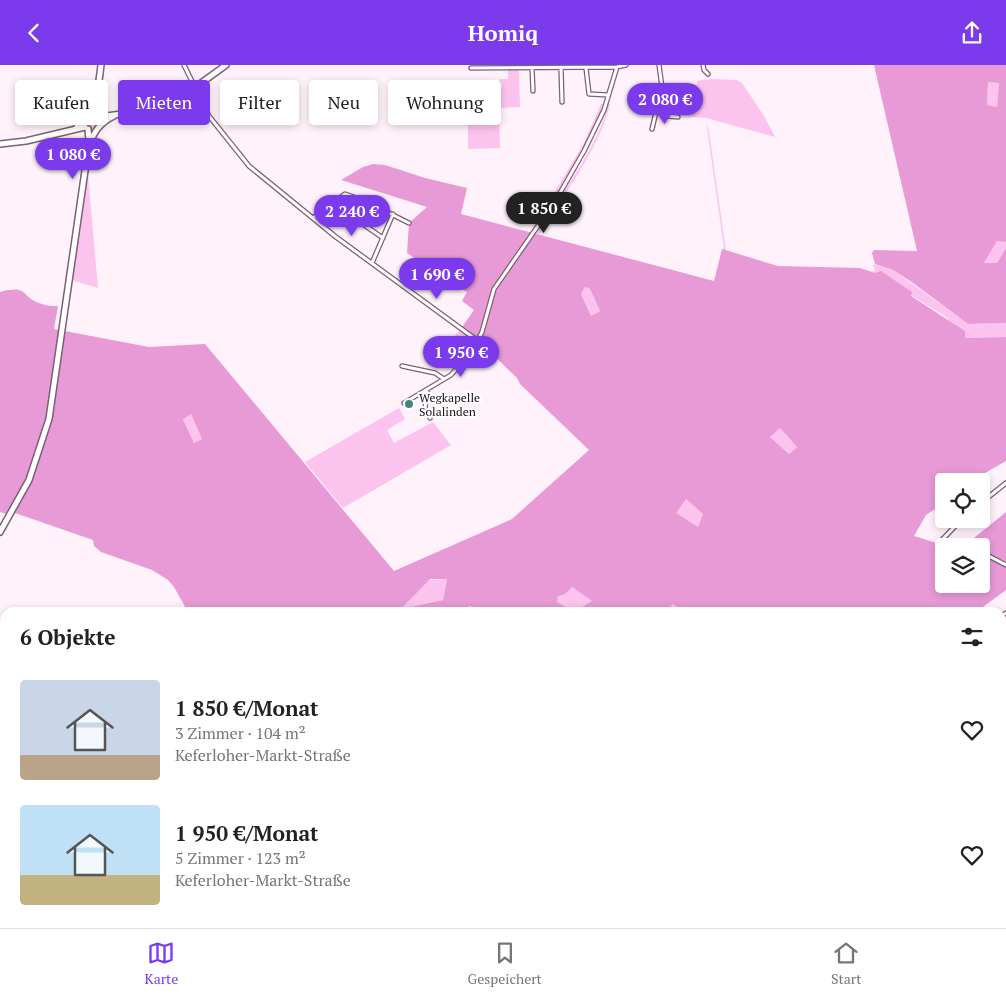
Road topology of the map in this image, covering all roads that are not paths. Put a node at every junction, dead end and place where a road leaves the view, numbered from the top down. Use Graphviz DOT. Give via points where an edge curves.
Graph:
graph roads {
  1 [pos="101,65"];
  2 [pos="184,65"];
  3 [pos="226,65"];
  4 [pos="626,65"];
  5 [pos="660,65"];
  6 [pos="703,65"];
  7 [pos="617,66"];
  8 [pos="586,67"];
  9 [pos="471,68"];
  10 [pos="532,68"];
  11 [pos="561,68"];
  12 [pos="708,74"];
  13 [pos="99,80"];
  14 [pos="533,91"];
  15 [pos="608,95"];
  16 [pos="562,103"];
  17 [pos="657,111"];
  18 [pos="108,116"];
  19 [pos="114,116"];
  20 [pos="678,117"];
  21 [pos="108,119"];
  22 [pos="99,125"];
  23 [pos="86,126"];
  24 [pos="652,129"];
  25 [pos="95,130"];
  26 [pos="0,144"];
  27 [pos="89,145"];
  28 [pos="393,214"];
  29 [pos="313,218"];
  30 [pos="354,218"];
  31 [pos="409,223"];
  32 [pos="383,238"];
  33 [pos="372,263"];
  34 [pos="478,341"];
  35 [pos="402,366"];
  36 [pos="444,379"];
  37 [pos="427,391"];
  38 [pos="404,403"];
  39 [pos="430,418"];
  40 [pos="1006,483"];
  41 [pos="990,496"];
  42 [pos="953,528"];
  43 [pos="0,532"];
  44 [pos="944,538"];
  45 [pos="990,557"];
  46 [pos="1006,565"];
  1 -- 13 [label="main road"];
  2 -- 29 [label="street" via="209,116 228,143 249,166"];
  3 -- 19 [label="main road" via="194,87 157,104"];
  4 -- 7 [label="street"];
  5 -- 17 [label="street" via="662,79"];
  6 -- 12 [label="street"];
  7 -- 8 [label="street"];
  7 -- 15 [label="street"];
  8 -- 11 [label="street"];
  8 -- 15 [label="street" via="589,94"];
  9 -- 10 [label="street"];
  10 -- 11 [label="street"];
  10 -- 14 [label="street"];
  11 -- 16 [label="street"];
  15 -- 34 [label="street" via="593,134 556,200 494,289"];
  17 -- 20 [label="street"];
  17 -- 24 [label="street"];
  18 -- 19 [label="main road"];
  19 -- 21 [label="main road"];
  22 -- 25 [label="main road"];
  23 -- 25 [label="main road"];
  23 -- 26 [label="main road" via="35,140"];
  23 -- 27 [label="main road"];
  25 -- 27 [label="main road"];
  27 -- 43 [label="main road" via="50,419 30,480"];
  28 -- 29 [label="street" via="345,194"];
  28 -- 31 [label="street"];
  28 -- 32 [label="street"];
  29 -- 33 [label="street"];
  30 -- 32 [label="street"];
  32 -- 33 [label="street"];
  33 -- 34 [label="street"];
  34 -- 36 [label="street" via="462,365"];
  35 -- 36 [label="street" via="435,373"];
  36 -- 37 [label="street"];
  37 -- 38 [label="street"];
  37 -- 39 [label="street" via="426,409"];
  40 -- 41 [label="street"];
  42 -- 44 [label="street"];
  45 -- 46 [label="street"];
}
